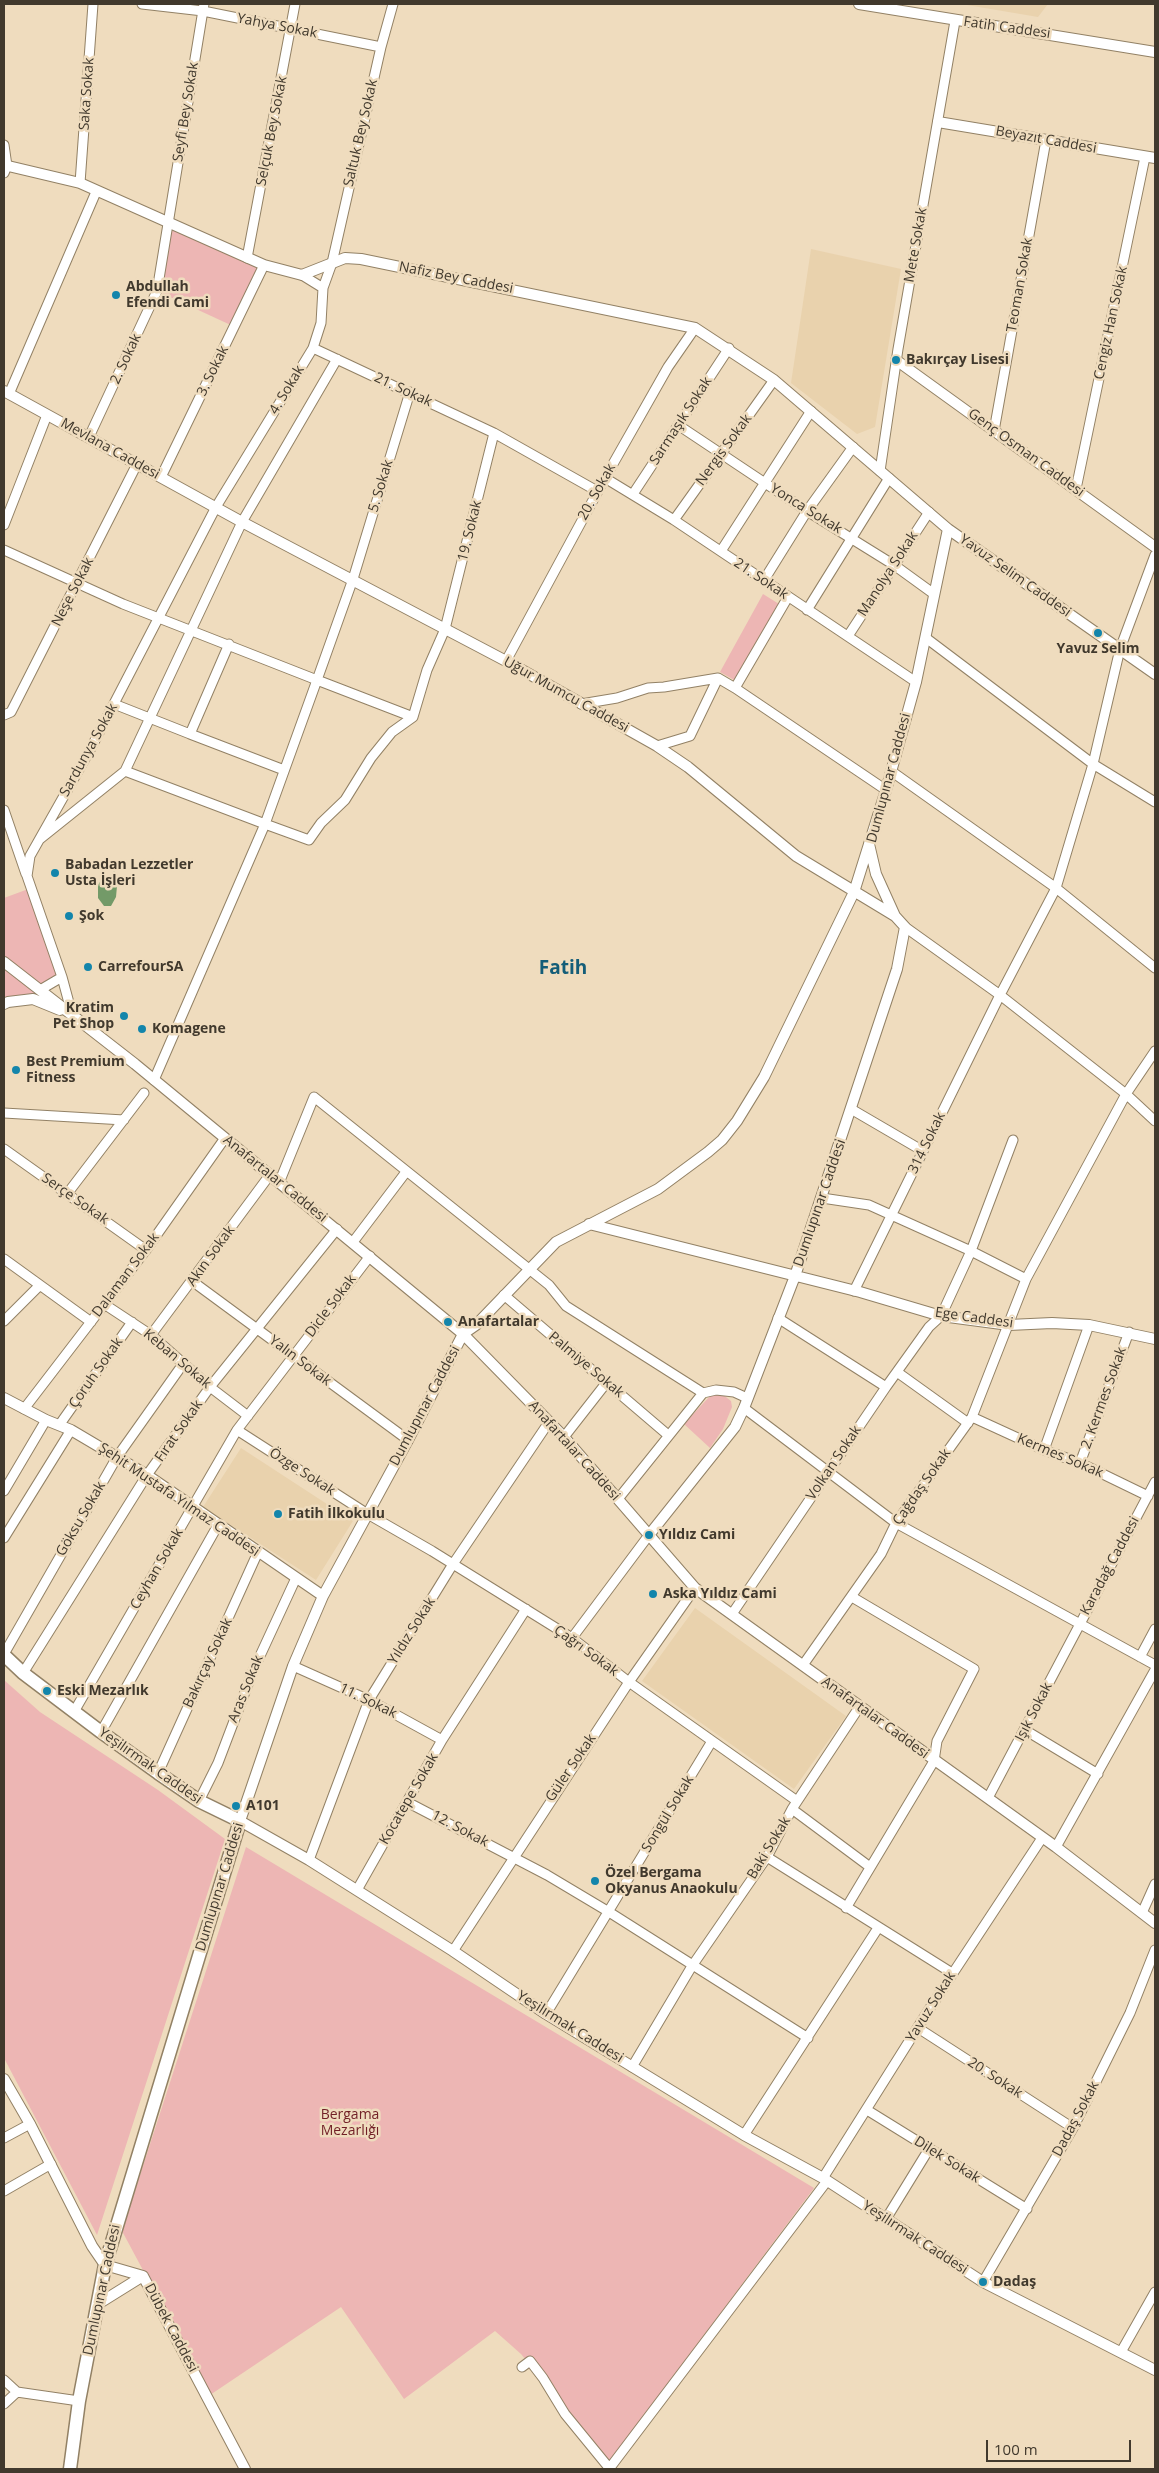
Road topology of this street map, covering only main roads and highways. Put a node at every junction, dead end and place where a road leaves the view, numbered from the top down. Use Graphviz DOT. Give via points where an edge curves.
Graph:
graph roads {
  1 [pos="4,1654"];
  2 [pos="240,1821"];
  3 [pos="70,2469"];
  1 -- 2 [label="main road, Yeşilırmak Caddesi" via="23,1672 158,1773 199,1801"];
  2 -- 3 [label="main road, Dumlupınar Caddesi" via="105,2265"];
}
